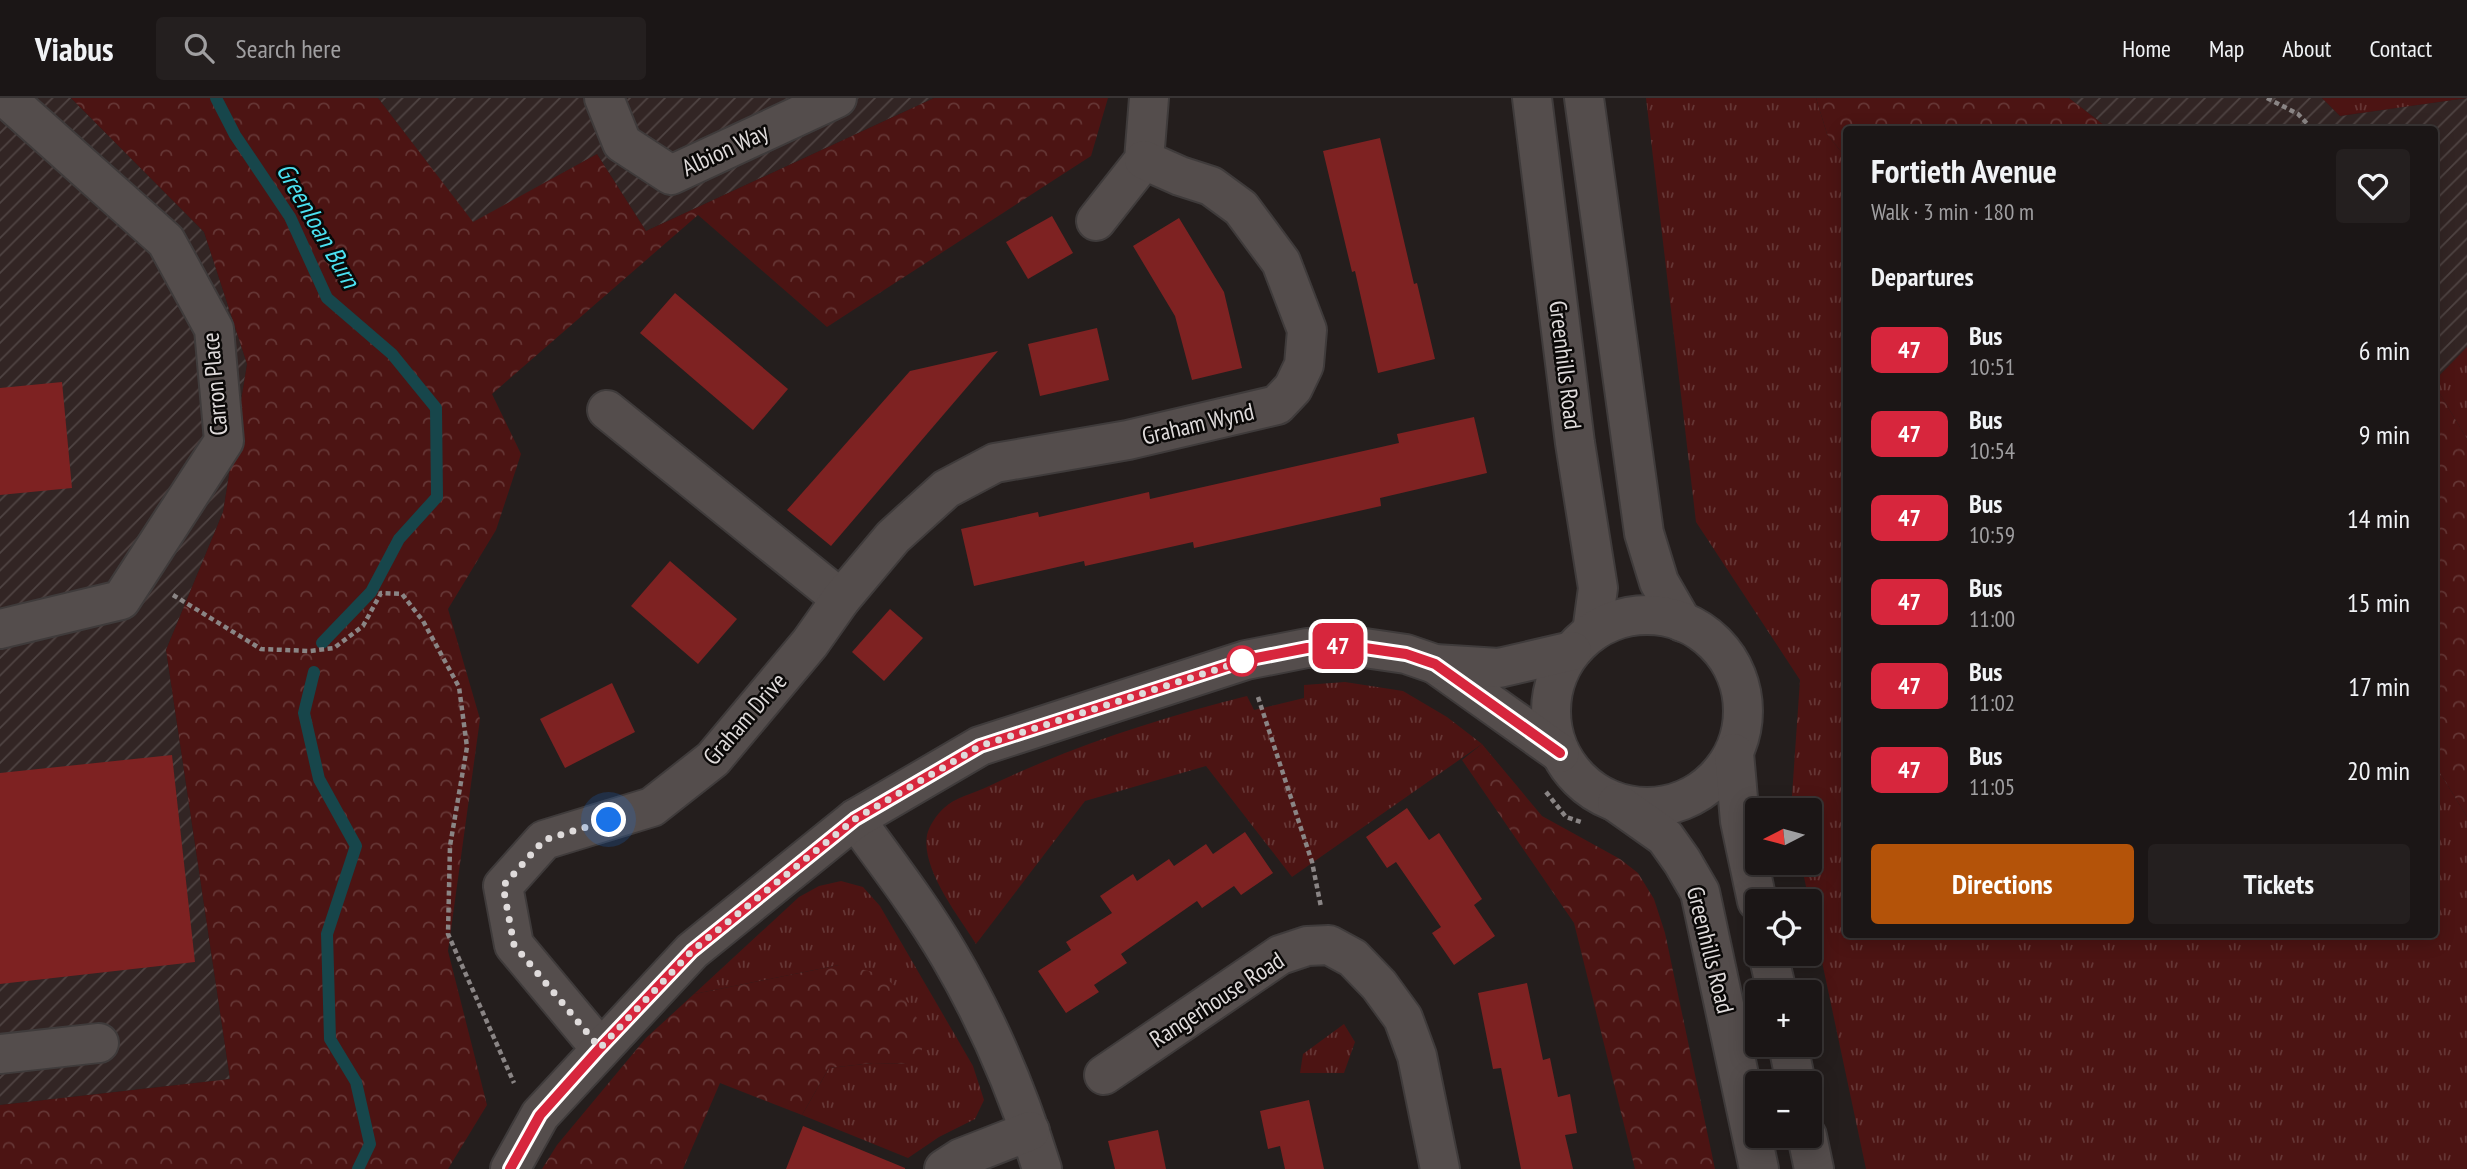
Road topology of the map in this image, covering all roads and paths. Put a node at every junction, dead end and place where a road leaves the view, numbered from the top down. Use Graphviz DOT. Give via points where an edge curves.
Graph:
graph roads {
  1 [pos="6,98"];
  2 [pos="604,98"];
  3 [pos="837,98"];
  4 [pos="1149,98"];
  5 [pos="1532,98"];
  6 [pos="1584,98"];
  7 [pos="2267,98"];
  8 [pos="2309,126"];
  9 [pos="1144,160"];
  10 [pos="1096,221"];
  11 [pos="607,410"];
  12 [pos="137,575"];
  13 [pos="841,599"];
  14 [pos="1682,622"];
  15 [pos="0,629"];
  16 [pos="1582,641"];
  17 [pos="1246,660"];
  18 [pos="1435,664"];
  19 [pos="1560,753"];
  20 [pos="1734,753"];
  21 [pos="1616,803"];
  22 [pos="855,819"];
  23 [pos="1754,889"];
  24 [pos="1329,945"];
  25 [pos="100,1043"];
  26 [pos="600,1048"];
  27 [pos="0,1054"];
  28 [pos="1104,1075"];
  29 [pos="532,1129"];
  30 [pos="1030,1131"];
  31 [pos="1810,1148"];
  32 [pos="510,1169"];
  33 [pos="944,1169"];
  34 [pos="1042,1169"];
  35 [pos="1440,1169"];
  36 [pos="1759,1169"];
  37 [pos="1814,1169"];
  1 -- 12 [label="street, Carron Place" via="166,241 214,329 224,441"];
  2 -- 3 [label="street, Albion Way" via="622,143 671,175"];
  4 -- 9 [label="street"];
  5 -- 16 [label="street, Greenhills Road" via="1598,588"];
  6 -- 14 [label="street" via="1644,533 1659,582"];
  7 -- 8 [label="path" via="2298,114"];
  9 -- 10 [label="street"];
  9 -- 13 [label="street, Graham Wynd" via="1211,186 1241,208 1280,262 1307,330 1304,365 1293,388 1277,405 1128,440 995,463 946,489 893,537"];
  11 -- 13 [label="street"];
  12 -- 15 [label="street, Carron Place" via="121,600"];
  12 -- 29 [label="path" via="261,649 334,648 363,626 381,593 402,594 423,621 459,687 467,747 450,846 448,934"];
  13 -- 26 [label="street, Graham Drive" via="713,759 652,807 544,840 503,886 514,945"];
  14 -- 16 [label="street" via="1652,615 1621,619"];
  14 -- 20 [label="street" via="1709,638 1730,662 1741,691 1742,722"];
  16 -- 18 [label="street" via="1499,668"];
  16 -- 19 [label="street" via="1558,675 1551,702 1553,734"];
  17 -- 18 [label="street" via="1307,648 1351,646 1406,654"];
  17 -- 22 [label="street" via="980,746"];
  17 -- 24 [label="path" via="1311,862"];
  18 -- 19 [label="street"];
  19 -- 21 [label="street" via="1588,787"];
  20 -- 21 [label="street" via="1718,776 1697,794 1671,805"];
  20 -- 23 [label="street" via="1740,821"];
  21 -- 36 [label="street, Greenhills Road" via="1665,837 1700,892"];
  22 -- 26 [label="street" via="692,951"];
  22 -- 30 [label="street" via="949,955 993,1040"];
  24 -- 28 [label="street, Rangerhouse Road" via="1280,955"];
  24 -- 35 [label="street" via="1353,958 1403,1018 1417,1056"];
  25 -- 27 [label="street"];
  26 -- 29 [label="street"];
  29 -- 32 [label="street"];
  30 -- 33 [label="street"];
  30 -- 34 [label="street"];
  31 -- 37 [label="street"];
}
